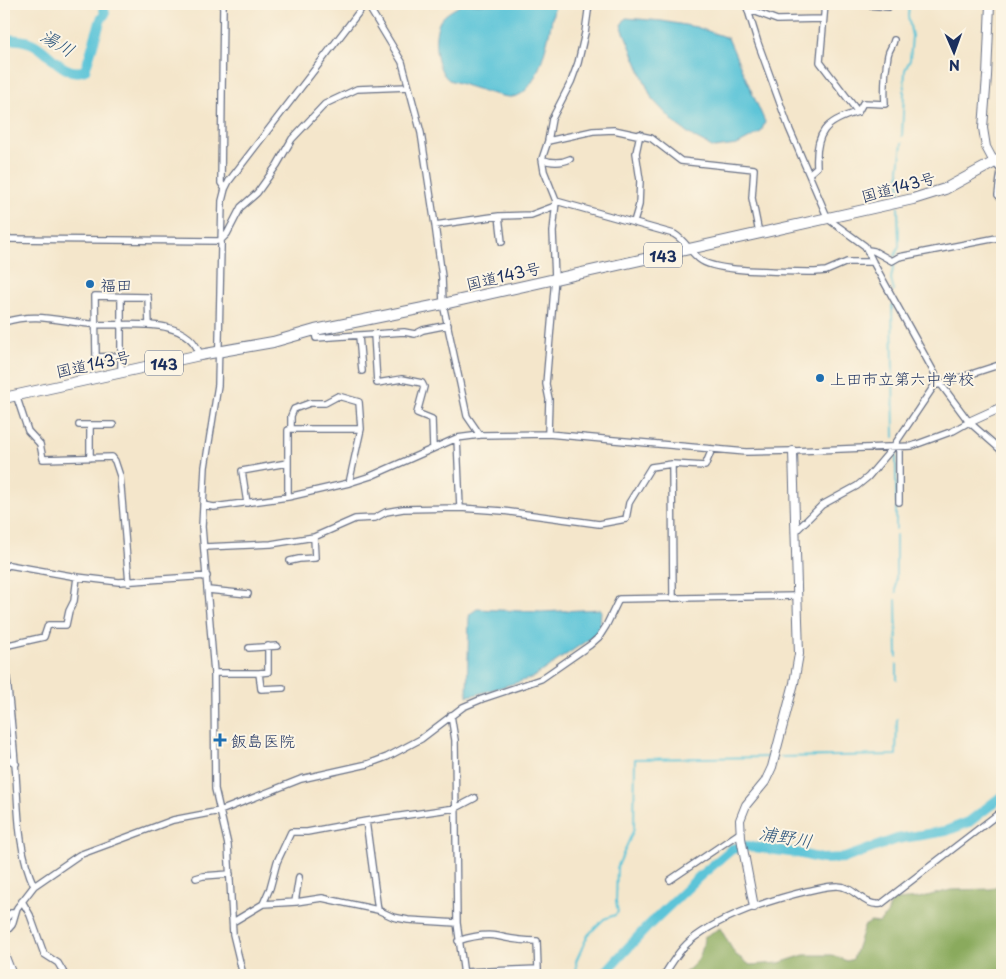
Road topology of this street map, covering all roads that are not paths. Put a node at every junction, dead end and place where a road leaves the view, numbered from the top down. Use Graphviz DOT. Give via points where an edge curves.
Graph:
graph roads {
  1 [pos="223,4"];
  2 [pos="366,4"];
  3 [pos="589,4"];
  4 [pos="746,4"];
  5 [pos="825,4"];
  6 [pos="859,4"];
  7 [pos="888,4"];
  8 [pos="990,4"];
  9 [pos="749,11"];
  10 [pos="822,19"];
  11 [pos="894,40"];
  12 [pos="408,87"];
  13 [pos="858,112"];
  14 [pos="640,134"];
  15 [pos="548,141"];
  16 [pos="570,158"];
  17 [pos="542,160"];
  18 [pos="998,160"];
  19 [pos="810,174"];
  20 [pos="225,188"];
  21 [pos="1002,199"];
  22 [pos="556,203"];
  23 [pos="499,216"];
  24 [pos="828,219"];
  25 [pos="634,222"];
  26 [pos="435,225"];
  27 [pos="759,233"];
  28 [pos="1002,237"];
  29 [pos="4,239"];
  30 [pos="220,241"];
  31 [pos="502,242"];
  32 [pos="690,249"];
  33 [pos="868,250"];
  34 [pos="873,262"];
  35 [pos="555,278"];
  36 [pos="121,297"];
  37 [pos="443,304"];
  38 [pos="4,322"];
  39 [pos="448,324"];
  40 [pos="95,325"];
  41 [pos="121,325"];
  42 [pos="148,325"];
  43 [pos="315,330"];
  44 [pos="374,334"];
  45 [pos="359,336"];
  46 [pos="219,351"];
  47 [pos="200,355"];
  48 [pos="121,356"];
  49 [pos="1002,364"];
  50 [pos="362,371"];
  51 [pos="121,373"];
  52 [pos="940,383"];
  53 [pos="16,395"];
  54 [pos="4,398"];
  55 [pos="1002,407"];
  56 [pos="969,422"];
  57 [pos="79,425"];
  58 [pos="90,425"];
  59 [pos="113,425"];
  60 [pos="291,429"];
  61 [pos="361,429"];
  62 [pos="548,434"];
  63 [pos="480,435"];
  64 [pos="457,438"];
  65 [pos="896,447"];
  66 [pos="433,448"];
  67 [pos="712,449"];
  68 [pos="793,451"];
  69 [pos="1002,451"];
  70 [pos="90,458"];
  71 [pos="287,462"];
  72 [pos="672,464"];
  73 [pos="349,483"];
  74 [pos="288,497"];
  75 [pos="899,502"];
  76 [pos="247,503"];
  77 [pos="203,505"];
  78 [pos="460,508"];
  79 [pos="795,532"];
  80 [pos="314,537"];
  81 [pos="204,547"];
  82 [pos="290,561"];
  83 [pos="4,568"];
  84 [pos="207,576"];
  85 [pos="77,577"];
  86 [pos="129,583"];
  87 [pos="208,590"];
  88 [pos="248,594"];
  89 [pos="797,596"];
  90 [pos="673,597"];
  91 [pos="4,646"];
  92 [pos="268,646"];
  93 [pos="277,646"];
  94 [pos="249,648"];
  95 [pos="214,673"];
  96 [pos="259,673"];
  97 [pos="282,688"];
  98 [pos="452,715"];
  99 [pos="4,756"];
  100 [pos="16,764"];
  101 [pos="475,798"];
  102 [pos="456,808"];
  103 [pos="220,811"];
  104 [pos="1002,811"];
  105 [pos="366,821"];
  106 [pos="741,835"];
  107 [pos="230,874"];
  108 [pos="299,876"];
  109 [pos="196,878"];
  110 [pos="670,880"];
  111 [pos="34,886"];
  112 [pos="22,900"];
  113 [pos="295,902"];
  114 [pos="263,904"];
  115 [pos="754,907"];
  116 [pos="378,910"];
  117 [pos="15,913"];
  118 [pos="4,921"];
  119 [pos="233,922"];
  120 [pos="456,923"];
  121 [pos="4,934"];
  122 [pos="458,940"];
  123 [pos="4,957"];
  124 [pos="463,974"];
  125 [pos="10,975"];
  126 [pos="65,975"];
  127 [pos="243,975"];
  128 [pos="664,975"];
  1 -- 20 [label="street" via="221,183"];
  2 -- 12 [label="street" via="402,62"];
  2 -- 20 [label="street"];
  3 -- 15 [label="street" via="578,63 552,119"];
  4 -- 9 [label="street"];
  5 -- 10 [label="street"];
  6 -- 7 [label="street" via="888,7"];
  8 -- 18 [label="street" via="983,128 986,147"];
  9 -- 10 [label="street" via="777,20"];
  9 -- 19 [label="street" via="779,102"];
  10 -- 13 [label="street" via="820,62"];
  11 -- 13 [label="street" via="888,53 884,79 885,104 863,103"];
  12 -- 26 [label="street" via="421,133"];
  12 -- 30 [label="street" via="357,89 325,104 292,139 277,165 257,193 241,207"];
  13 -- 19 [label="street" via="843,116 826,128 817,142 816,167"];
  14 -- 15 [label="street" via="592,131"];
  14 -- 25 [label="street" via="636,154 639,205"];
  14 -- 27 [label="street" via="681,161 754,169 752,198"];
  15 -- 17 [label="street"];
  16 -- 17 [label="street" via="564,162"];
  17 -- 22 [label="street"];
  18 -- 21 [label="street" via="1001,170 998,195"];
  18 -- 24 [label="highway, 国道143号 / 143" via="932,194"];
  19 -- 24 [label="street"];
  20 -- 30 [label="street"];
  22 -- 23 [label="street" via="531,215"];
  22 -- 25 [label="street"];
  22 -- 35 [label="street" via="553,232"];
  23 -- 26 [label="street"];
  23 -- 31 [label="street"];
  24 -- 27 [label="highway, 国道143号 / 143"];
  24 -- 33 [label="street"];
  25 -- 32 [label="street" via="674,234"];
  26 -- 37 [label="street"];
  27 -- 32 [label="highway, 国道143号 / 143"];
  28 -- 33 [label="street" via="892,260"];
  29 -- 30 [label="street"];
  30 -- 46 [label="street"];
  32 -- 34 [label="street" via="708,264 746,270 815,272 847,262"];
  32 -- 35 [label="highway, 国道143号 / 143"];
  33 -- 34 [label="street"];
  34 -- 52 [label="street"];
  35 -- 37 [label="highway, 国道143号 / 143"];
  35 -- 62 [label="street" via="546,384"];
  36 -- 40 [label="street" via="95,296"];
  36 -- 41 [label="street"];
  36 -- 42 [label="street" via="148,297"];
  37 -- 39 [label="street"];
  37 -- 43 [label="highway, 国道143号 / 143"];
  38 -- 40 [label="street" via="35,316"];
  39 -- 44 [label="street" via="415,334"];
  39 -- 63 [label="street" via="467,416"];
  40 -- 41 [label="street"];
  40 -- 48 [label="street" via="96,357"];
  41 -- 42 [label="street"];
  41 -- 48 [label="street"];
  42 -- 47 [label="street" via="158,325 184,335 197,345"];
  43 -- 45 [label="street" via="316,338"];
  43 -- 46 [label="highway, 国道143号 / 143" via="273,342"];
  44 -- 45 [label="street"];
  44 -- 66 [label="street" via="377,383 402,379 422,383 424,387 417,413 432,419"];
  45 -- 50 [label="street"];
  46 -- 47 [label="highway, 国道143号 / 143"];
  46 -- 77 [label="street" via="218,385 204,474"];
  47 -- 51 [label="highway, 国道143号 / 143"];
  48 -- 51 [label="street"];
  49 -- 52 [label="street"];
  51 -- 53 [label="highway, 国道143号 / 143"];
  52 -- 56 [label="street"];
  52 -- 65 [label="street" via="934,386"];
  53 -- 54 [label="highway, 国道143号 / 143"];
  53 -- 70 [label="street" via="28,430 40,444 43,459"];
  55 -- 56 [label="street"];
  56 -- 65 [label="street" via="912,446"];
  56 -- 69 [label="street"];
  57 -- 58 [label="street"];
  58 -- 59 [label="street"];
  58 -- 70 [label="street"];
  60 -- 61 [label="street"];
  60 -- 61 [label="street" via="290,416 294,410 310,403 325,403 338,396 359,402"];
  60 -- 71 [label="street" via="288,430"];
  61 -- 73 [label="street"];
  62 -- 63 [label="street"];
  62 -- 67 [label="street"];
  63 -- 64 [label="street"];
  64 -- 66 [label="street"];
  64 -- 78 [label="street"];
  65 -- 68 [label="street"];
  65 -- 75 [label="street"];
  65 -- 79 [label="street" via="863,482 822,505"];
  66 -- 73 [label="street"];
  67 -- 68 [label="street"];
  67 -- 72 [label="street" via="705,466"];
  68 -- 79 [label="street"];
  70 -- 86 [label="street" via="112,457 116,462"];
  71 -- 74 [label="street"];
  71 -- 76 [label="street" via="242,471"];
  72 -- 78 [label="street" via="651,467 630,503 626,519 599,524"];
  72 -- 90 [label="street"];
  73 -- 74 [label="street"];
  74 -- 76 [label="street"];
  76 -- 77 [label="street"];
  77 -- 81 [label="street"];
  78 -- 80 [label="street" via="386,512 375,518 355,519"];
  79 -- 89 [label="street"];
  80 -- 81 [label="street" via="271,544"];
  80 -- 82 [label="street" via="315,558"];
  81 -- 84 [label="street"];
  83 -- 85 [label="street" via="9,565"];
  84 -- 86 [label="street"];
  84 -- 87 [label="street"];
  85 -- 86 [label="street"];
  85 -- 91 [label="street" via="66,625 48,626 44,637"];
  87 -- 88 [label="street"];
  87 -- 95 [label="street"];
  89 -- 90 [label="street"];
  89 -- 106 [label="street" via="799,646 794,683 772,767 744,809 740,820"];
  90 -- 98 [label="street" via="619,599 606,626 590,645 541,679 482,699"];
  91 -- 100 [label="street"];
  92 -- 93 [label="street"];
  92 -- 94 [label="street"];
  92 -- 96 [label="street" via="268,672"];
  95 -- 96 [label="street"];
  95 -- 103 [label="street" via="215,789"];
  96 -- 97 [label="street" via="261,689"];
  98 -- 102 [label="street"];
  98 -- 103 [label="street" via="421,739 387,757 301,779"];
  99 -- 100 [label="street"];
  100 -- 111 [label="street" via="21,849"];
  101 -- 102 [label="street"];
  102 -- 105 [label="street"];
  102 -- 120 [label="street"];
  103 -- 107 [label="street"];
  103 -- 111 [label="street" via="173,820 97,847 79,855"];
  104 -- 115 [label="street" via="881,904 870,904 852,891 838,886"];
  105 -- 114 [label="street" via="291,832"];
  105 -- 116 [label="street"];
  106 -- 110 [label="street"];
  106 -- 115 [label="street"];
  107 -- 109 [label="street"];
  107 -- 119 [label="street"];
  108 -- 113 [label="street"];
  111 -- 112 [label="street"];
  112 -- 117 [label="street"];
  112 -- 126 [label="street" via="44,954 58,963"];
  113 -- 114 [label="street"];
  113 -- 116 [label="street" via="322,898"];
  114 -- 119 [label="street"];
  115 -- 128 [label="street" via="695,937 680,951"];
  116 -- 120 [label="street" via="408,920"];
  117 -- 118 [label="street"];
  117 -- 121 [label="street" via="12,925"];
  119 -- 127 [label="street" via="234,943"];
  120 -- 122 [label="street"];
  122 -- 124 [label="street"];
  122 -- 124 [label="street" via="496,936 536,942 538,969"];
  123 -- 125 [label="highway"];
}
